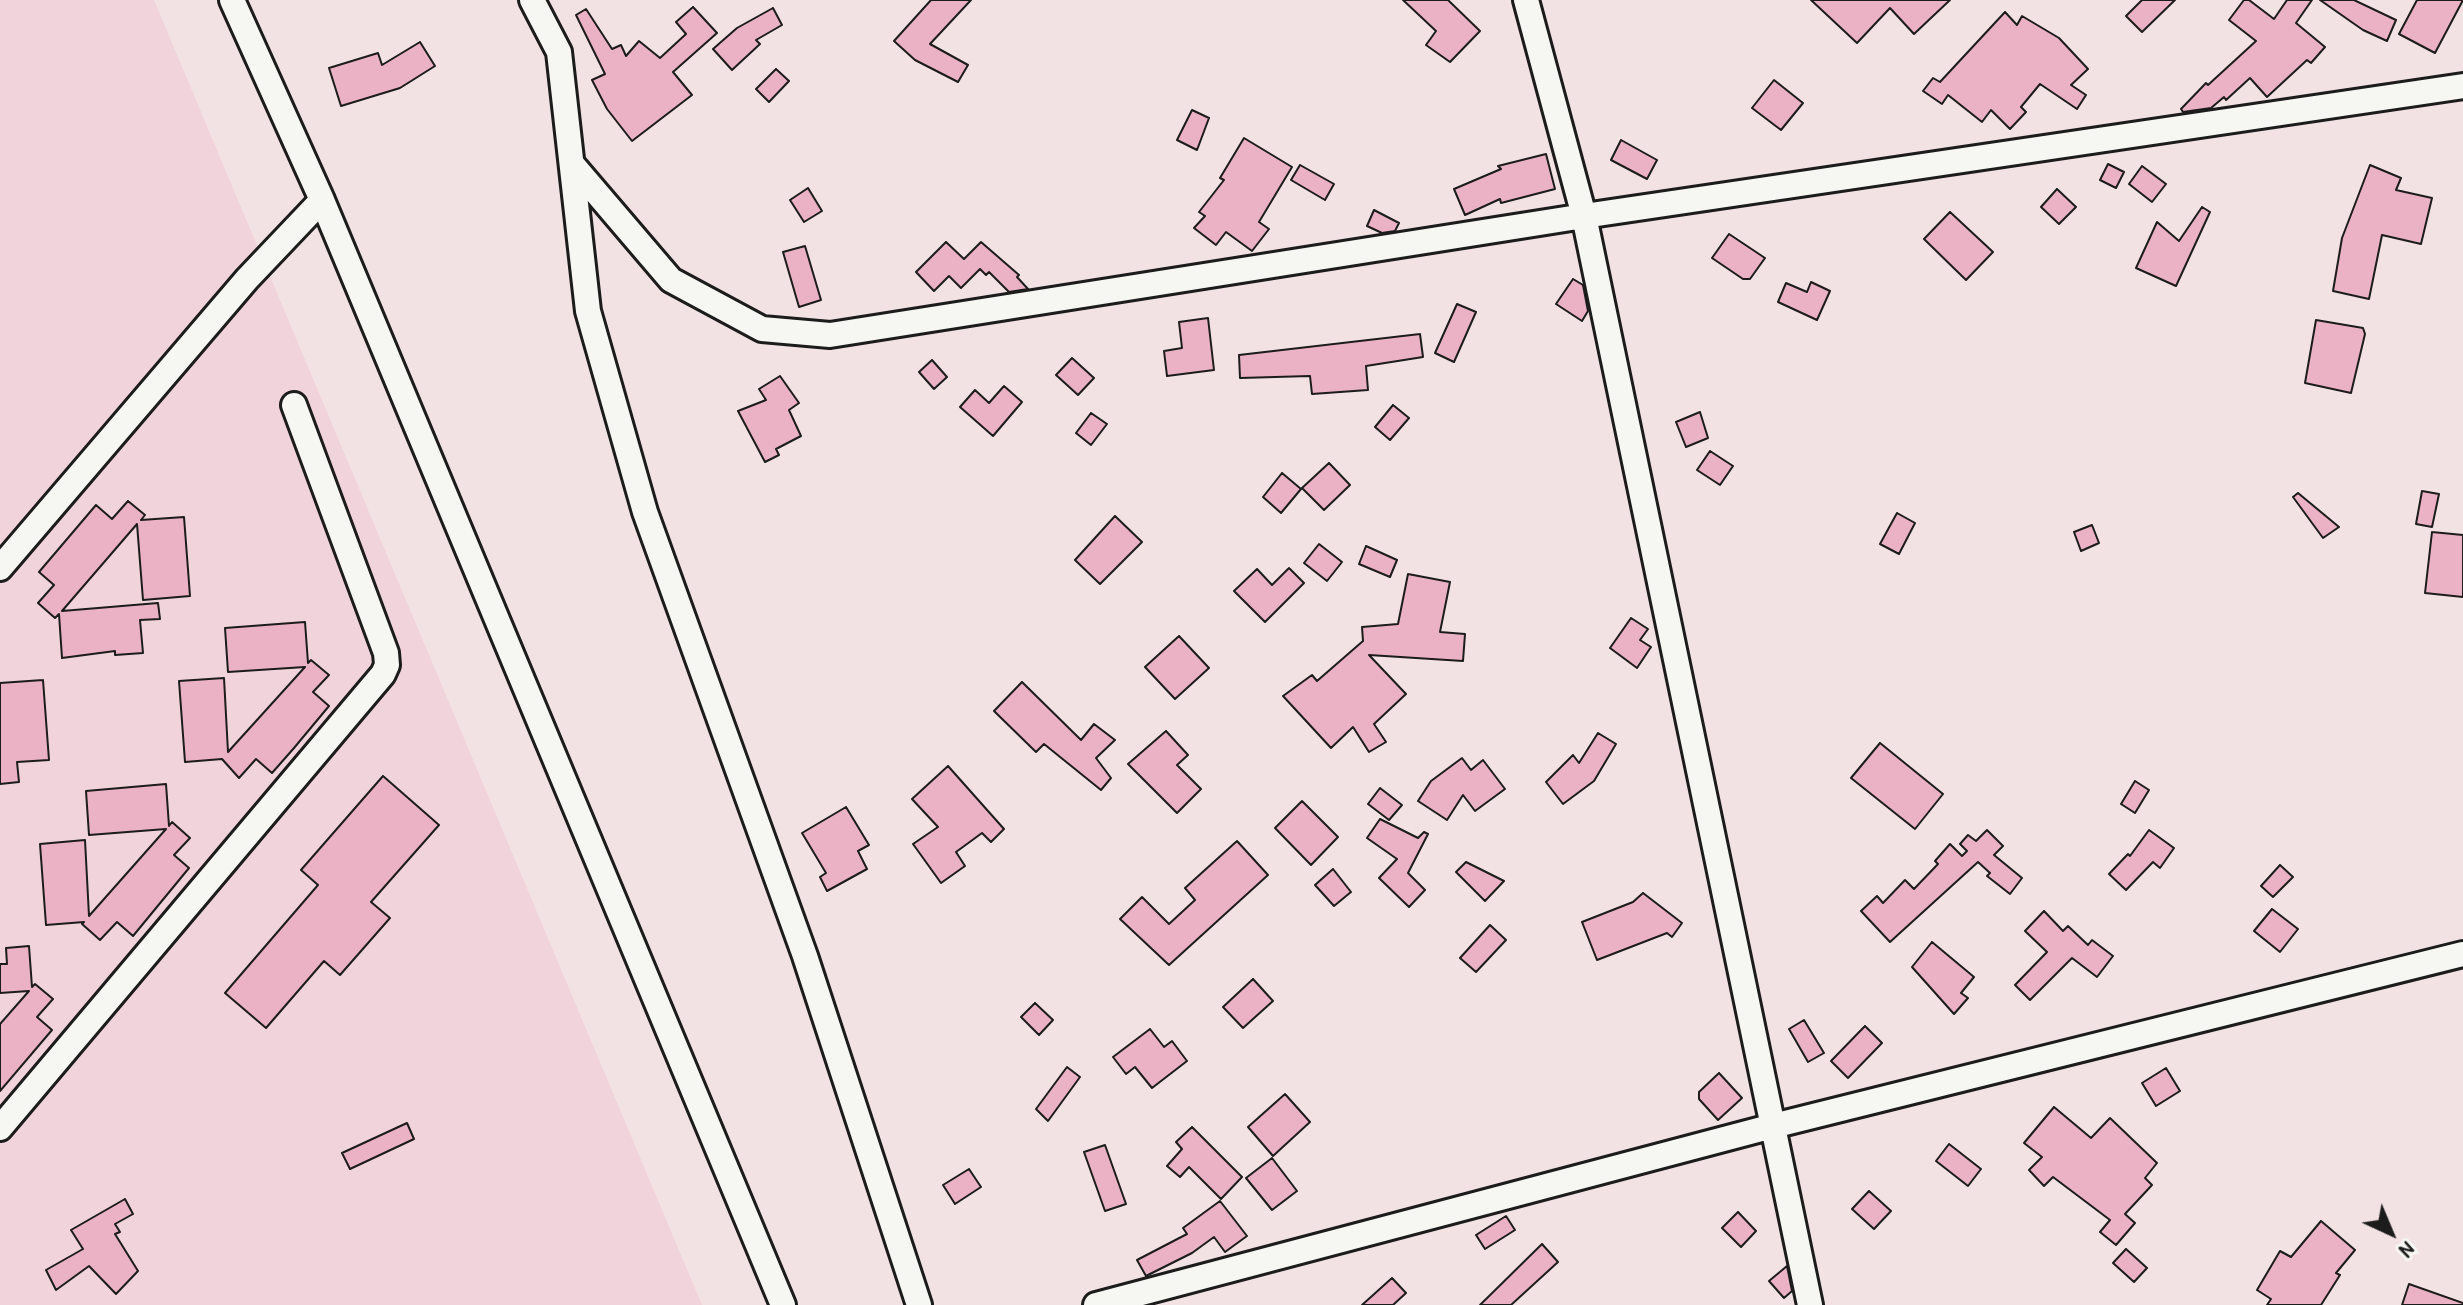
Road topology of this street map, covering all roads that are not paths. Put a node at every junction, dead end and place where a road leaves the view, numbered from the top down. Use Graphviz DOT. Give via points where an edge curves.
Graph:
graph roads {
  1 [pos="232,0"];
  2 [pos="1526,0"];
  3 [pos="538,3"];
  4 [pos="2463,86"];
  5 [pos="572,164"];
  6 [pos="322,200"];
  7 [pos="1584,216"];
  8 [pos="294,405"];
  9 [pos="0,568"];
  10 [pos="2463,954"];
  11 [pos="1773,1126"];
  12 [pos="0,1128"];
  13 [pos="783,1305"];
  14 [pos="919,1305"];
  15 [pos="1096,1305"];
  16 [pos="1810,1305"];
  1 -- 6 [label="street"];
  2 -- 7 [label="street"];
  3 -- 5 [label="street" via="559,52"];
  4 -- 7 [label="street"];
  5 -- 7 [label="street" via="671,280 762,329 830,335"];
  5 -- 14 [label="street" via="588,311 645,512 805,956"];
  6 -- 9 [label="street" via="247,279"];
  6 -- 13 [label="street"];
  7 -- 11 [label="street"];
  8 -- 12 [label="street" via="387,665"];
  10 -- 11 [label="street"];
  11 -- 15 [label="street"];
  11 -- 16 [label="street"];
}
